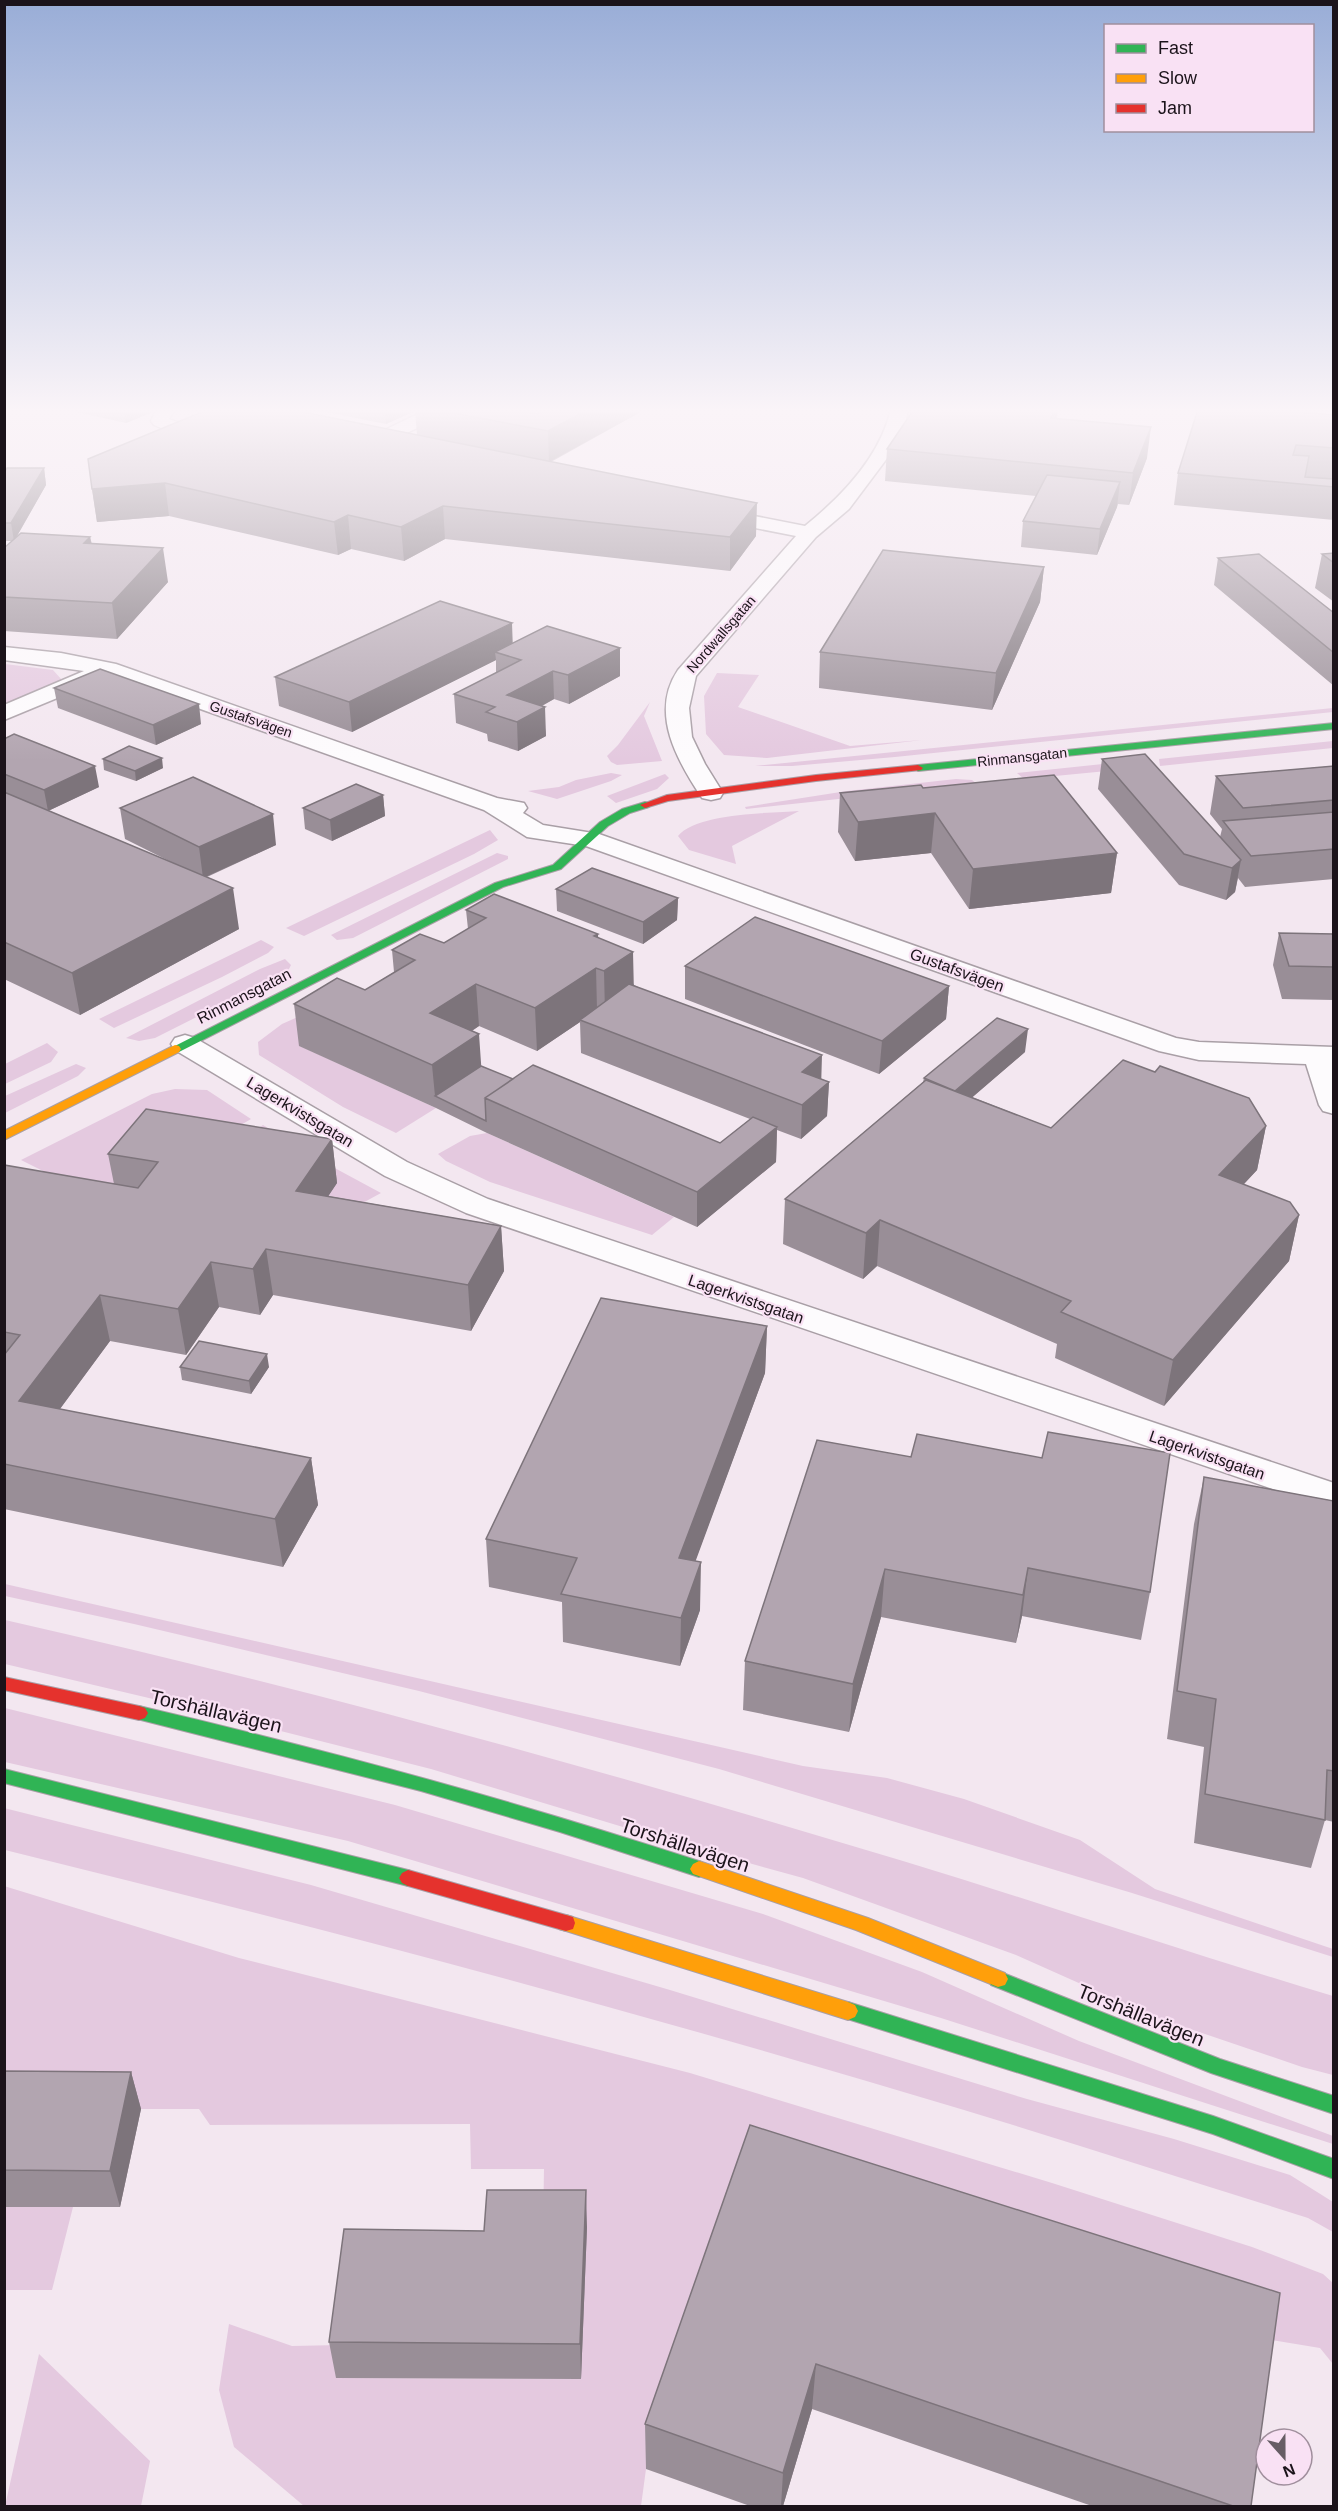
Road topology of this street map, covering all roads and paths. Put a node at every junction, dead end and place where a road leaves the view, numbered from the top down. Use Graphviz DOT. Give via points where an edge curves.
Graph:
graph roads {
  1 [pos="771,526"];
  2 [pos="818,526"];
  3 [pos="809,534"];
  4 [pos="4,653"];
  5 [pos="108,669"];
  6 [pos="4,712"];
  7 [pos="1334,726"];
  8 [pos="711,793"];
  9 [pos="684,811"];
  10 [pos="601,836"];
  11 [pos="550,850"];
  12 [pos="522,863"];
  13 [pos="499,885"];
  14 [pos="185,1044"];
  15 [pos="1326,1056"];
  16 [pos="1334,1105"];
  17 [pos="4,1136"];
  18 [pos="1334,1497"];
  19 [pos="4,1683"];
  20 [pos="4,1776"];
  21 [pos="1334,2105"];
  22 [pos="1334,2169"];
  1 -- 3 [label="street"];
  2 -- 3 [label="street, Nordwallsgatan"];
  3 -- 8 [label="street, Nordwallsgatan" via="686,675 677,694 677,731"];
  4 -- 5 [label="street, Gustafsvägen"];
  5 -- 6 [label="street"];
  5 -- 10 [label="street, Gustafsvägen" via="493,805 536,832"];
  7 -- 8 [label="street, Rinmansgatan" via="816,778"];
  8 -- 9 [label="street, Rinmansgatan"];
  8 -- 10 [label="street, Rinmansgatan" via="667,798 626,811 604,824"];
  10 -- 11 [label="street, Rinmansgatan"];
  10 -- 13 [label="street, Rinmansgatan" via="557,867"];
  10 -- 15 [label="street, Gustafsvägen" via="1169,1045 1199,1052"];
  12 -- 13 [label="street, Rinmansgatan"];
  13 -- 14 [label="street, Rinmansgatan"];
  14 -- 17 [label="street, Rinmansgatan"];
  14 -- 18 [label="street, Lagerkvistsgatan" via="396,1169 477,1206"];
  15 -- 16 [label="street"];
  19 -- 21 [label="street, Torshällavägen" via="287,1747 506,1808 678,1862 861,1924 1218,2067"];
  20 -- 22 [label="street" via="496,1901 1213,2125"];
}
